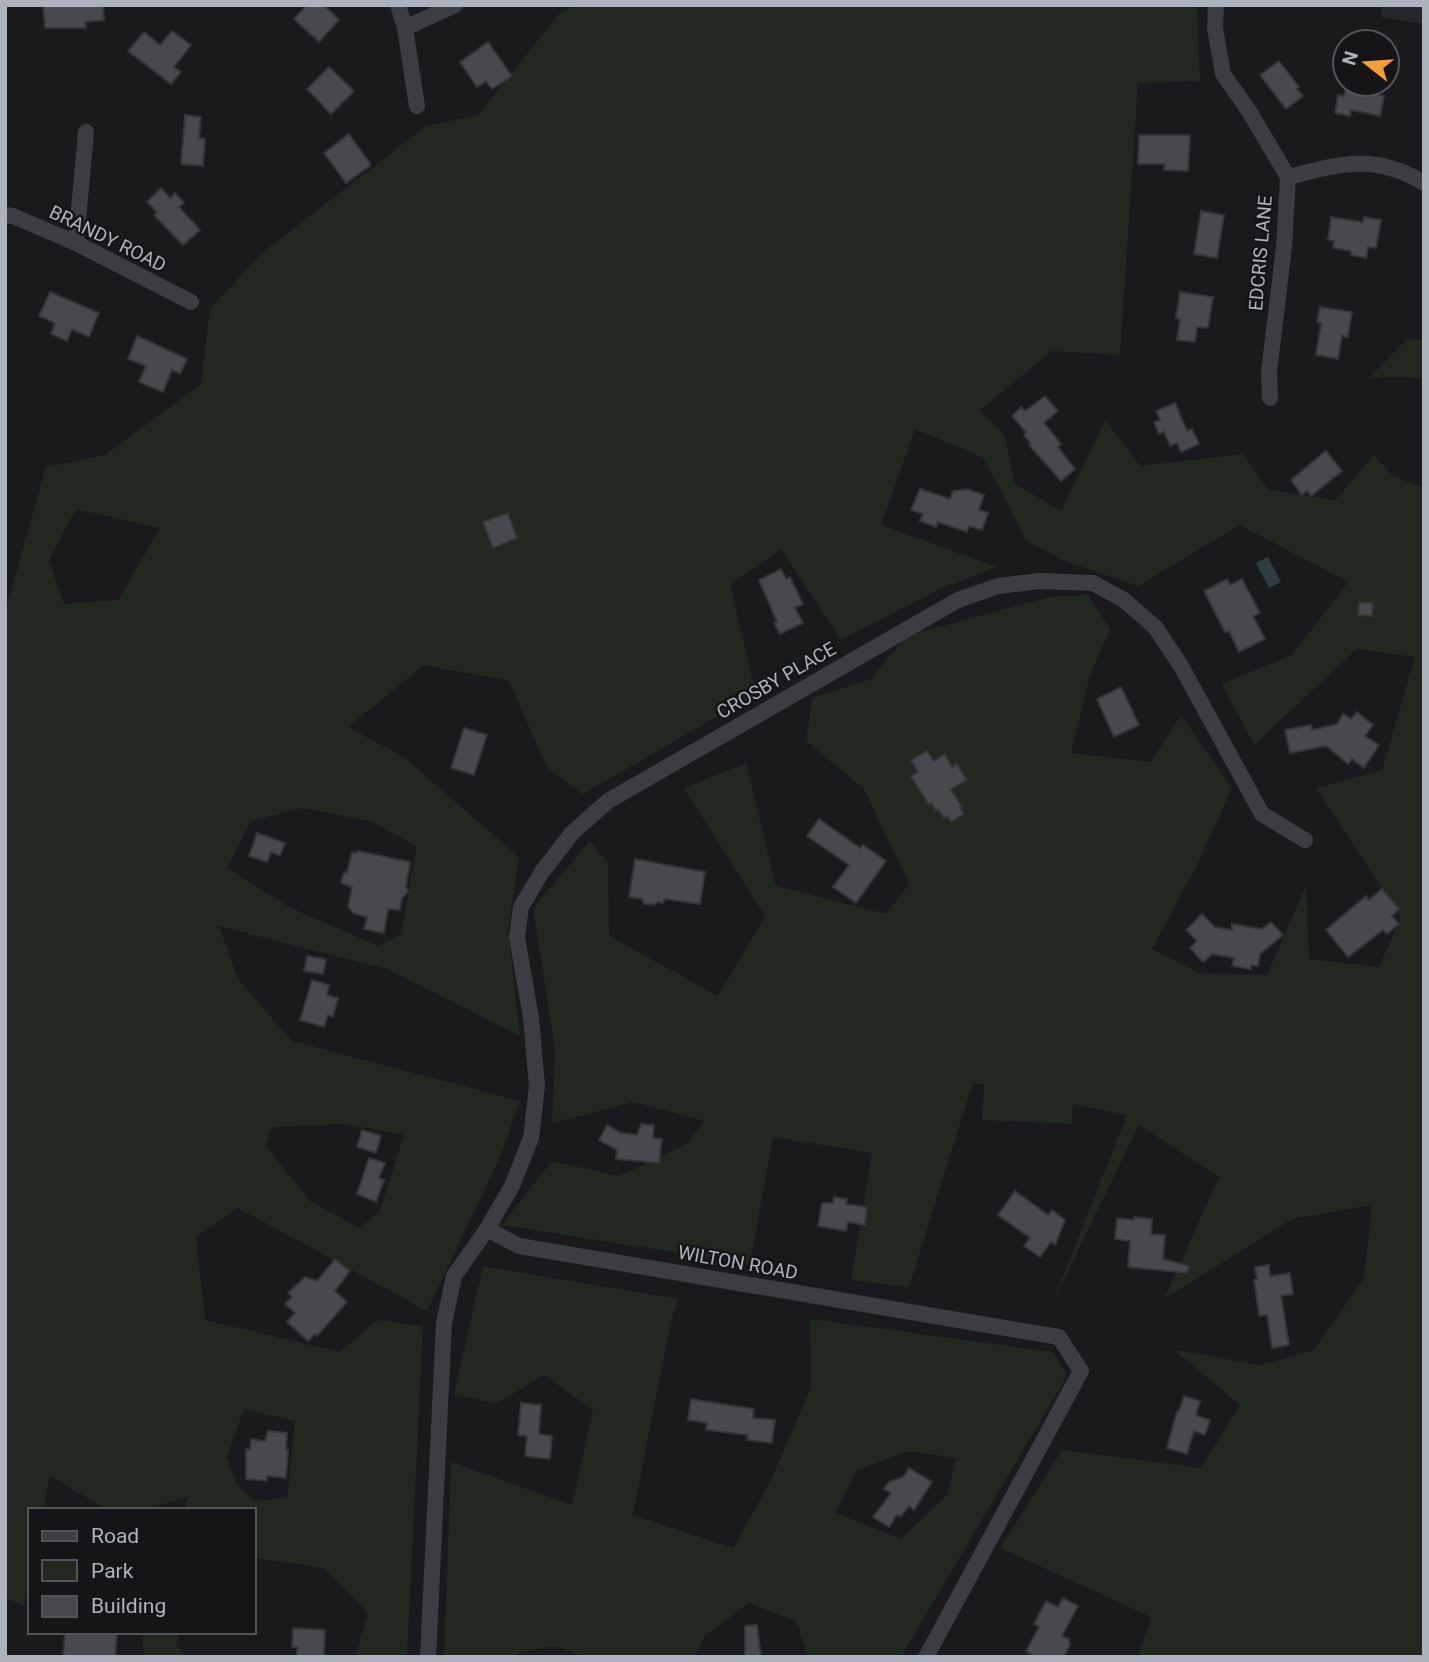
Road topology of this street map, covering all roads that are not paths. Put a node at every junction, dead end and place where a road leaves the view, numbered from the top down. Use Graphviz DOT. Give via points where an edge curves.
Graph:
graph roads {
  1 [pos="398,5"];
  2 [pos="454,5"];
  3 [pos="1216,5"];
  4 [pos="405,28"];
  5 [pos="417,106"];
  6 [pos="86,132"];
  7 [pos="1288,177"];
  8 [pos="1424,183"];
  9 [pos="5,215"];
  10 [pos="76,243"];
  11 [pos="191,302"];
  12 [pos="1270,398"];
  13 [pos="1305,840"];
  14 [pos="487,1229"];
  15 [pos="428,1657"];
  16 [pos="926,1657"];
  1 -- 4 [label="street"];
  2 -- 4 [label="street"];
  3 -- 7 [label="street, EDCRIS LANE" via="1223,74"];
  4 -- 5 [label="street"];
  6 -- 10 [label="street"];
  7 -- 8 [label="street" via="1340,164 1373,163"];
  7 -- 12 [label="street, EDCRIS LANE"];
  9 -- 10 [label="street, BRANDY ROAD"];
  10 -- 11 [label="street, BRANDY ROAD"];
  13 -- 14 [label="street, CROSBY PLACE" via="1262,814 1181,666 1155,627 1124,600 1093,583 1040,582 998,586 958,600 608,801 572,833 551,861 521,906 517,937 537,1086 531,1138 512,1186"];
  14 -- 15 [label="street" via="454,1276 444,1323"];
  14 -- 16 [label="street, WILTON ROAD" via="519,1246 1059,1337 1081,1371"];
}
